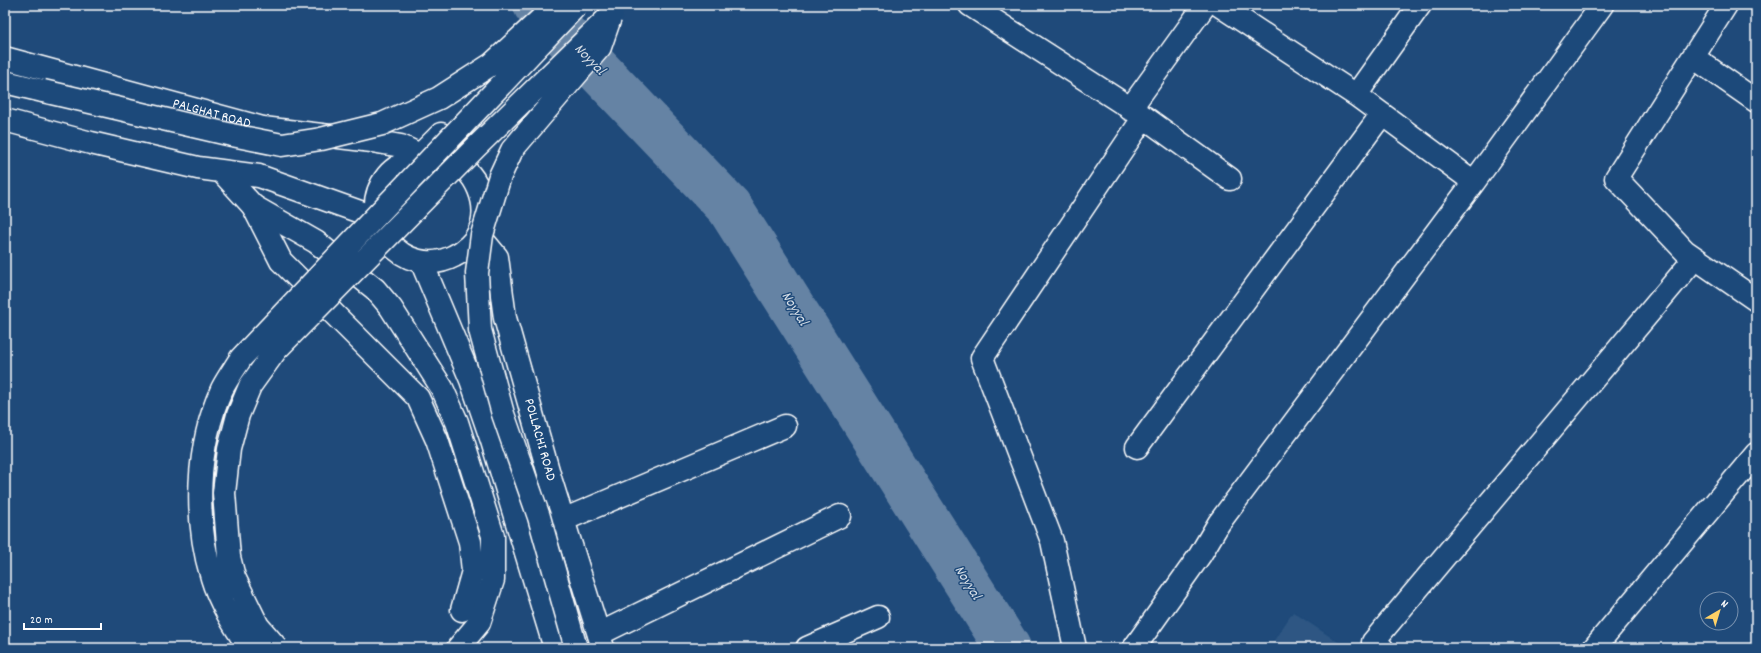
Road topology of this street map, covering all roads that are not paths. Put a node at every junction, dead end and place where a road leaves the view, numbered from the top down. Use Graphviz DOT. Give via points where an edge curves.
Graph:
graph roads {
  1 [pos="556,5"];
  2 [pos="565,5"];
  3 [pos="577,5"];
  4 [pos="970,5"];
  5 [pos="1206,5"];
  6 [pos="1219,5"];
  7 [pos="1420,5"];
  8 [pos="1602,5"];
  9 [pos="1726,5"];
  10 [pos="616,9"];
  11 [pos="1693,57"];
  12 [pos="5,58"];
  13 [pos="5,82"];
  14 [pos="1356,95"];
  15 [pos="1756,101"];
  16 [pos="1137,113"];
  17 [pos="1382,114"];
  18 [pos="5,120"];
  19 [pos="420,155"];
  20 [pos="222,172"];
  21 [pos="1230,179"];
  22 [pos="1474,182"];
  23 [pos="253,206"];
  24 [pos="377,218"];
  25 [pos="478,234"];
  26 [pos="1695,258"];
  27 [pos="422,263"];
  28 [pos="1756,300"];
  29 [pos="785,426"];
  30 [pos="1137,447"];
  31 [pos="1756,454"];
  32 [pos="840,516"];
  33 [pos="563,520"];
  34 [pos="462,610"];
  35 [pos="878,617"];
  36 [pos="601,641"];
  37 [pos="249,648"];
  38 [pos="277,648"];
  39 [pos="458,648"];
  40 [pos="555,648"];
  41 [pos="576,648"];
  42 [pos="807,648"];
  43 [pos="1075,648"];
  44 [pos="1134,648"];
  45 [pos="1382,648"];
  46 [pos="1594,648"];
  1 -- 13 [label="main road, bridge" via="492,64 439,98 382,124 321,139 282,145"];
  2 -- 19 [label="main road" via="515,60"];
  3 -- 37 [label="main road, bridge" via="241,358 222,389 203,456 203,544 217,591"];
  4 -- 16 [label="main road"];
  5 -- 16 [label="main road"];
  6 -- 14 [label="main road"];
  7 -- 14 [label="main road"];
  8 -- 22 [label="main road"];
  9 -- 11 [label="main road"];
  10 -- 38 [label="main road, bridge" via="276,350 250,386 238,415 224,493 229,557 239,591 258,626"];
  10 -- 41 [label="main road, bridge" via="600,47 512,150 500,176 484,228 476,273 480,330 503,414 539,517"];
  11 -- 15 [label="main road"];
  11 -- 26 [label="main road" via="1616,178 1685,251"];
  12 -- 19 [label="main road, PALGHAT ROAD" via="264,128 401,146"];
  14 -- 17 [label="main road"];
  16 -- 21 [label="main road"];
  16 -- 43 [label="main road" via="982,358 1052,541"];
  17 -- 22 [label="main road"];
  17 -- 30 [label="main road"];
  18 -- 20 [label="main road" via="91,143"];
  19 -- 24 [label="main road" via="405,162 388,176 378,196"];
  19 -- 25 [label="main road" via="448,159 468,171 480,190 484,212"];
  20 -- 23 [label="main road"];
  20 -- 24 [label="main road" via="260,176"];
  22 -- 44 [label="main road" via="1219,523 1200,555"];
  23 -- 34 [label="main road" via="281,261 418,398 437,440 470,542 473,571"];
  23 -- 39 [label="main road" via="316,242 375,289 391,308 442,388 457,422 493,536 493,580 479,623"];
  24 -- 27 [label="main road" via="385,239 401,255"];
  25 -- 27 [label="main road" via="464,251 445,261"];
  25 -- 33 [label="main road, POLLACHI ROAD" via="496,257 505,318"];
  26 -- 28 [label="main road"];
  26 -- 45 [label="main road" via="1373,642"];
  27 -- 40 [label="main road" via="476,393"];
  29 -- 33 [label="main road"];
  31 -- 46 [label="main road"];
  32 -- 36 [label="main road"];
  33 -- 36 [label="main road, POLLACHI ROAD"];
  35 -- 42 [label="main road"];
}
